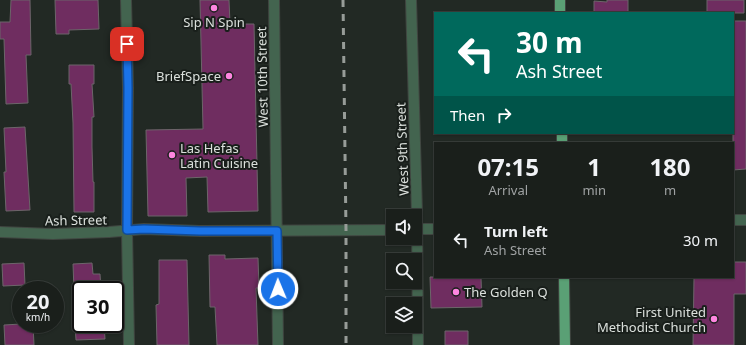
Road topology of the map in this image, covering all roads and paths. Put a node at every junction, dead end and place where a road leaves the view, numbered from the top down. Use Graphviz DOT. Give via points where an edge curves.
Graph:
graph roads {
  1 [pos="126,0"];
  2 [pos="274,0"];
  3 [pos="411,0"];
  4 [pos="560,0"];
  5 [pos="560,12"];
  6 [pos="416,209"];
  7 [pos="734,220"];
  8 [pos="746,220"];
  9 [pos="422,229"];
  10 [pos="434,229"];
  11 [pos="127,230"];
  12 [pos="386,230"];
  13 [pos="277,231"];
  14 [pos="0,232"];
  15 [pos="416,245"];
  16 [pos="564,278"];
  17 [pos="129,345"];
  18 [pos="278,345"];
  19 [pos="418,345"];
  20 [pos="565,345"];
  1 -- 11 [label="street"];
  2 -- 13 [label="street, West 10th Street"];
  3 -- 6 [label="street, West 9th Street"];
  4 -- 5 [label="main road"];
  7 -- 8 [label="street"];
  9 -- 10 [label="street"];
  11 -- 13 [label="street, Ash Street"];
  11 -- 14 [label="street, Ash Street" via="53,234"];
  11 -- 17 [label="street"];
  12 -- 13 [label="street, Ash Street"];
  13 -- 18 [label="street, West 10th Street"];
  15 -- 19 [label="street, West 9th Street"];
  16 -- 20 [label="main road"];
}
